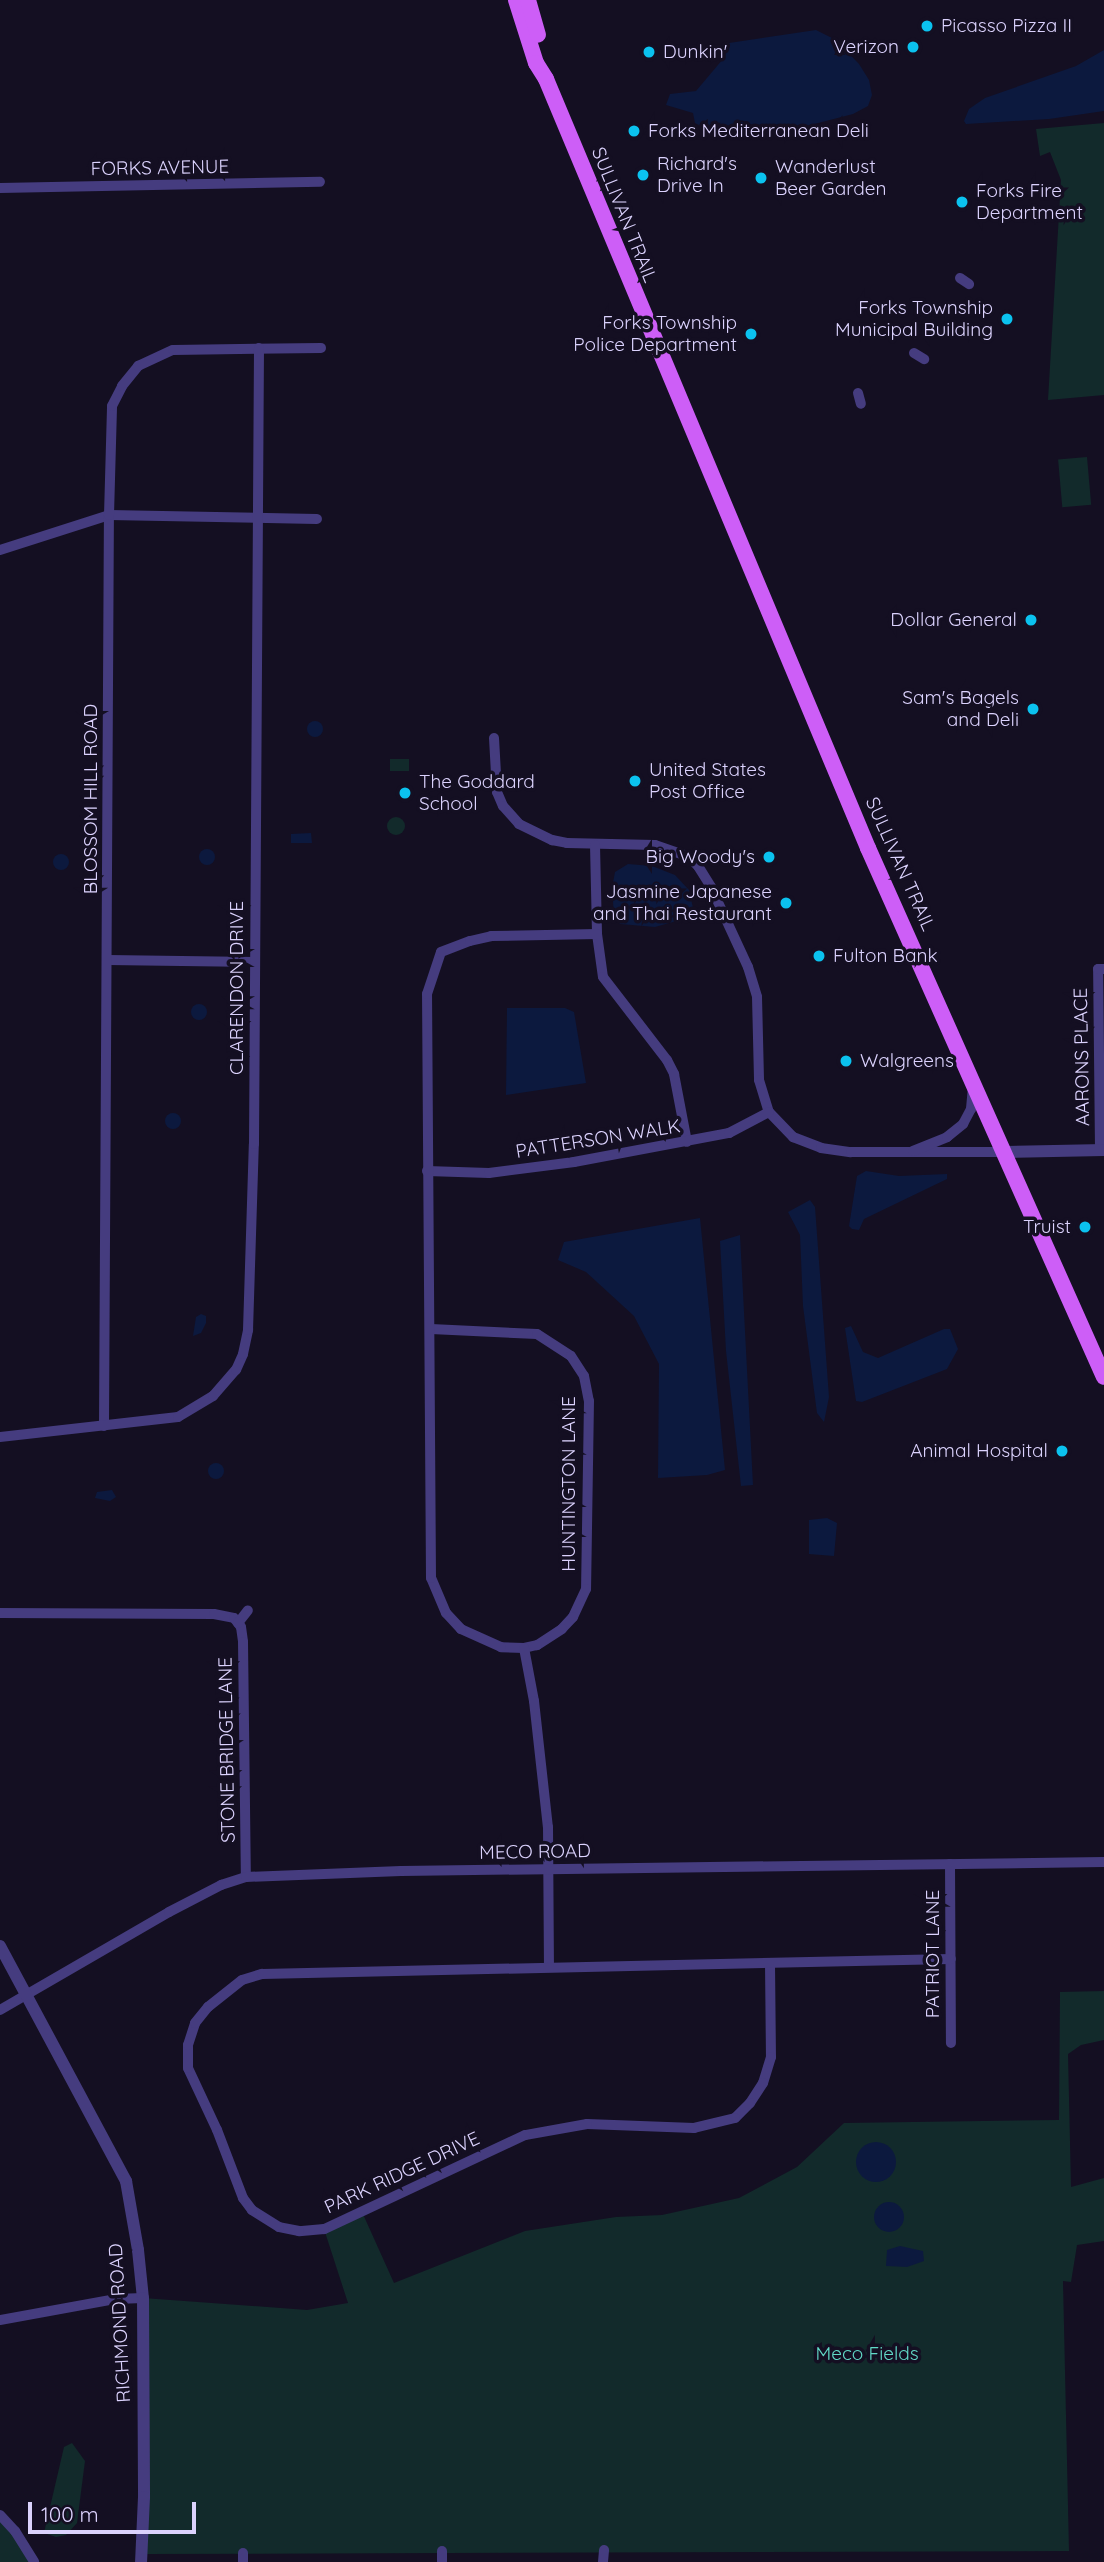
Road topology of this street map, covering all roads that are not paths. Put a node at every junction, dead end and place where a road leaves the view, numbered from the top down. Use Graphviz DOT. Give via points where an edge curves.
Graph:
graph roads {
  1 [pos="516,0"];
  2 [pos="528,0"];
  3 [pos="546,79"];
  4 [pos="320,183"];
  5 [pos="0,188"];
  6 [pos="259,348"];
  7 [pos="321,348"];
  8 [pos="914,353"];
  9 [pos="924,359"];
  10 [pos="109,514"];
  11 [pos="256,519"];
  12 [pos="317,519"];
  13 [pos="0,550"];
  14 [pos="494,738"];
  15 [pos="595,845"];
  16 [pos="597,934"];
  17 [pos="108,960"];
  18 [pos="255,962"];
  19 [pos="1104,969"];
  20 [pos="973,1078"];
  21 [pos="769,1112"];
  22 [pos="687,1142"];
  23 [pos="1102,1150"];
  24 [pos="1006,1152"];
  25 [pos="906,1154"];
  26 [pos="427,1171"];
  27 [pos="431,1329"];
  28 [pos="1104,1377"];
  29 [pos="104,1426"];
  30 [pos="0,1437"];
  31 [pos="247,1609"];
  32 [pos="0,1613"];
  33 [pos="238,1623"];
  34 [pos="524,1648"];
  35 [pos="1104,1862"];
  36 [pos="950,1864"];
  37 [pos="548,1870"];
  38 [pos="246,1877"];
  39 [pos="0,1946"];
  40 [pos="951,1959"];
  41 [pos="770,1964"];
  42 [pos="549,1967"];
  43 [pos="25,1996"];
  44 [pos="0,2010"];
  45 [pos="951,2043"];
  46 [pos="143,2298"];
  47 [pos="0,2320"];
  48 [pos="0,2515"];
  49 [pos="604,2550"];
  50 [pos="34,2562"];
  51 [pos="141,2562"];
  52 [pos="603,2562"];
  1 -- 3 [label="main road, SULLIVAN TRAIL" via="536,63"];
  2 -- 3 [label="main road, SULLIVAN TRAIL"];
  3 -- 20 [label="main road, SULLIVAN TRAIL" via="868,848"];
  4 -- 5 [label="street, FORKS AVENUE"];
  6 -- 7 [label="street, BLOSSOM HILL ROAD"];
  6 -- 10 [label="street, BLOSSOM HILL ROAD" via="173,350 146,361 130,375 112,406"];
  6 -- 11 [label="street, CLARENDON DRIVE"];
  8 -- 9 [label="street"];
  10 -- 11 [label="street"];
  10 -- 13 [label="street"];
  10 -- 17 [label="street, BLOSSOM HILL ROAD"];
  11 -- 12 [label="street"];
  11 -- 18 [label="street, CLARENDON DRIVE"];
  14 -- 15 [label="street" via="497,792 511,816 552,840"];
  15 -- 16 [label="street"];
  15 -- 21 [label="street" via="655,845 689,857 712,887 757,997 759,1080"];
  16 -- 22 [label="street" via="603,977 674,1074"];
  16 -- 26 [label="street" via="491,936 441,952 426,1009"];
  17 -- 18 [label="street"];
  17 -- 29 [label="street, BLOSSOM HILL ROAD"];
  18 -- 29 [label="street, CLARENDON DRIVE" via="254,1144 248,1330 243,1354 236,1370 213,1396 178,1417"];
  19 -- 23 [label="street, AARONS PLACE" via="1098,969"];
  20 -- 24 [label="main road, SULLIVAN TRAIL"];
  20 -- 25 [label="street" via="971,1108 963,1124 947,1137"];
  21 -- 22 [label="street, PATTERSON WALK" via="729,1133"];
  21 -- 25 [label="street" via="793,1137 821,1148"];
  22 -- 26 [label="street, PATTERSON WALK" via="513,1171"];
  23 -- 24 [label="street"];
  24 -- 25 [label="street"];
  24 -- 28 [label="main road, SULLIVAN TRAIL"];
  26 -- 27 [label="street"];
  27 -- 34 [label="street" via="434,1591 461,1629 501,1647"];
  27 -- 34 [label="street, HUNTINGTON LANE" via="537,1334 570,1356 584,1376 589,1401 586,1590 562,1629"];
  29 -- 30 [label="street, CLARENDON DRIVE"];
  31 -- 33 [label="street"];
  32 -- 33 [label="street" via="214,1614"];
  33 -- 38 [label="street, STONE BRIDGE LANE" via="243,1642"];
  34 -- 37 [label="street" via="544,1769"];
  35 -- 36 [label="street, MECO ROAD"];
  36 -- 37 [label="street, MECO ROAD"];
  36 -- 40 [label="street, PATRIOT LANE"];
  37 -- 38 [label="street, MECO ROAD"];
  37 -- 42 [label="street"];
  38 -- 43 [label="street, MECO ROAD" via="169,1912"];
  39 -- 43 [label="street, RICHMOND ROAD"];
  40 -- 41 [label="street, PARK RIDGE DRIVE"];
  40 -- 45 [label="street, PATRIOT LANE"];
  41 -- 42 [label="street, PARK RIDGE DRIVE"];
  41 -- 42 [label="street, PARK RIDGE DRIVE" via="771,2057 763,2083 735,2118 694,2128 587,2124 525,2135 324,2229 279,2227 251,2210 188,2068 188,2045 195,2023 208,2007 242,1980 262,1974"];
  43 -- 44 [label="street, MECO ROAD"];
  43 -- 46 [label="street, RICHMOND ROAD" via="126,2180"];
  46 -- 47 [label="street"];
  46 -- 51 [label="street, RICHMOND ROAD"];
  48 -- 50 [label="street"];
  49 -- 52 [label="street"];
}
